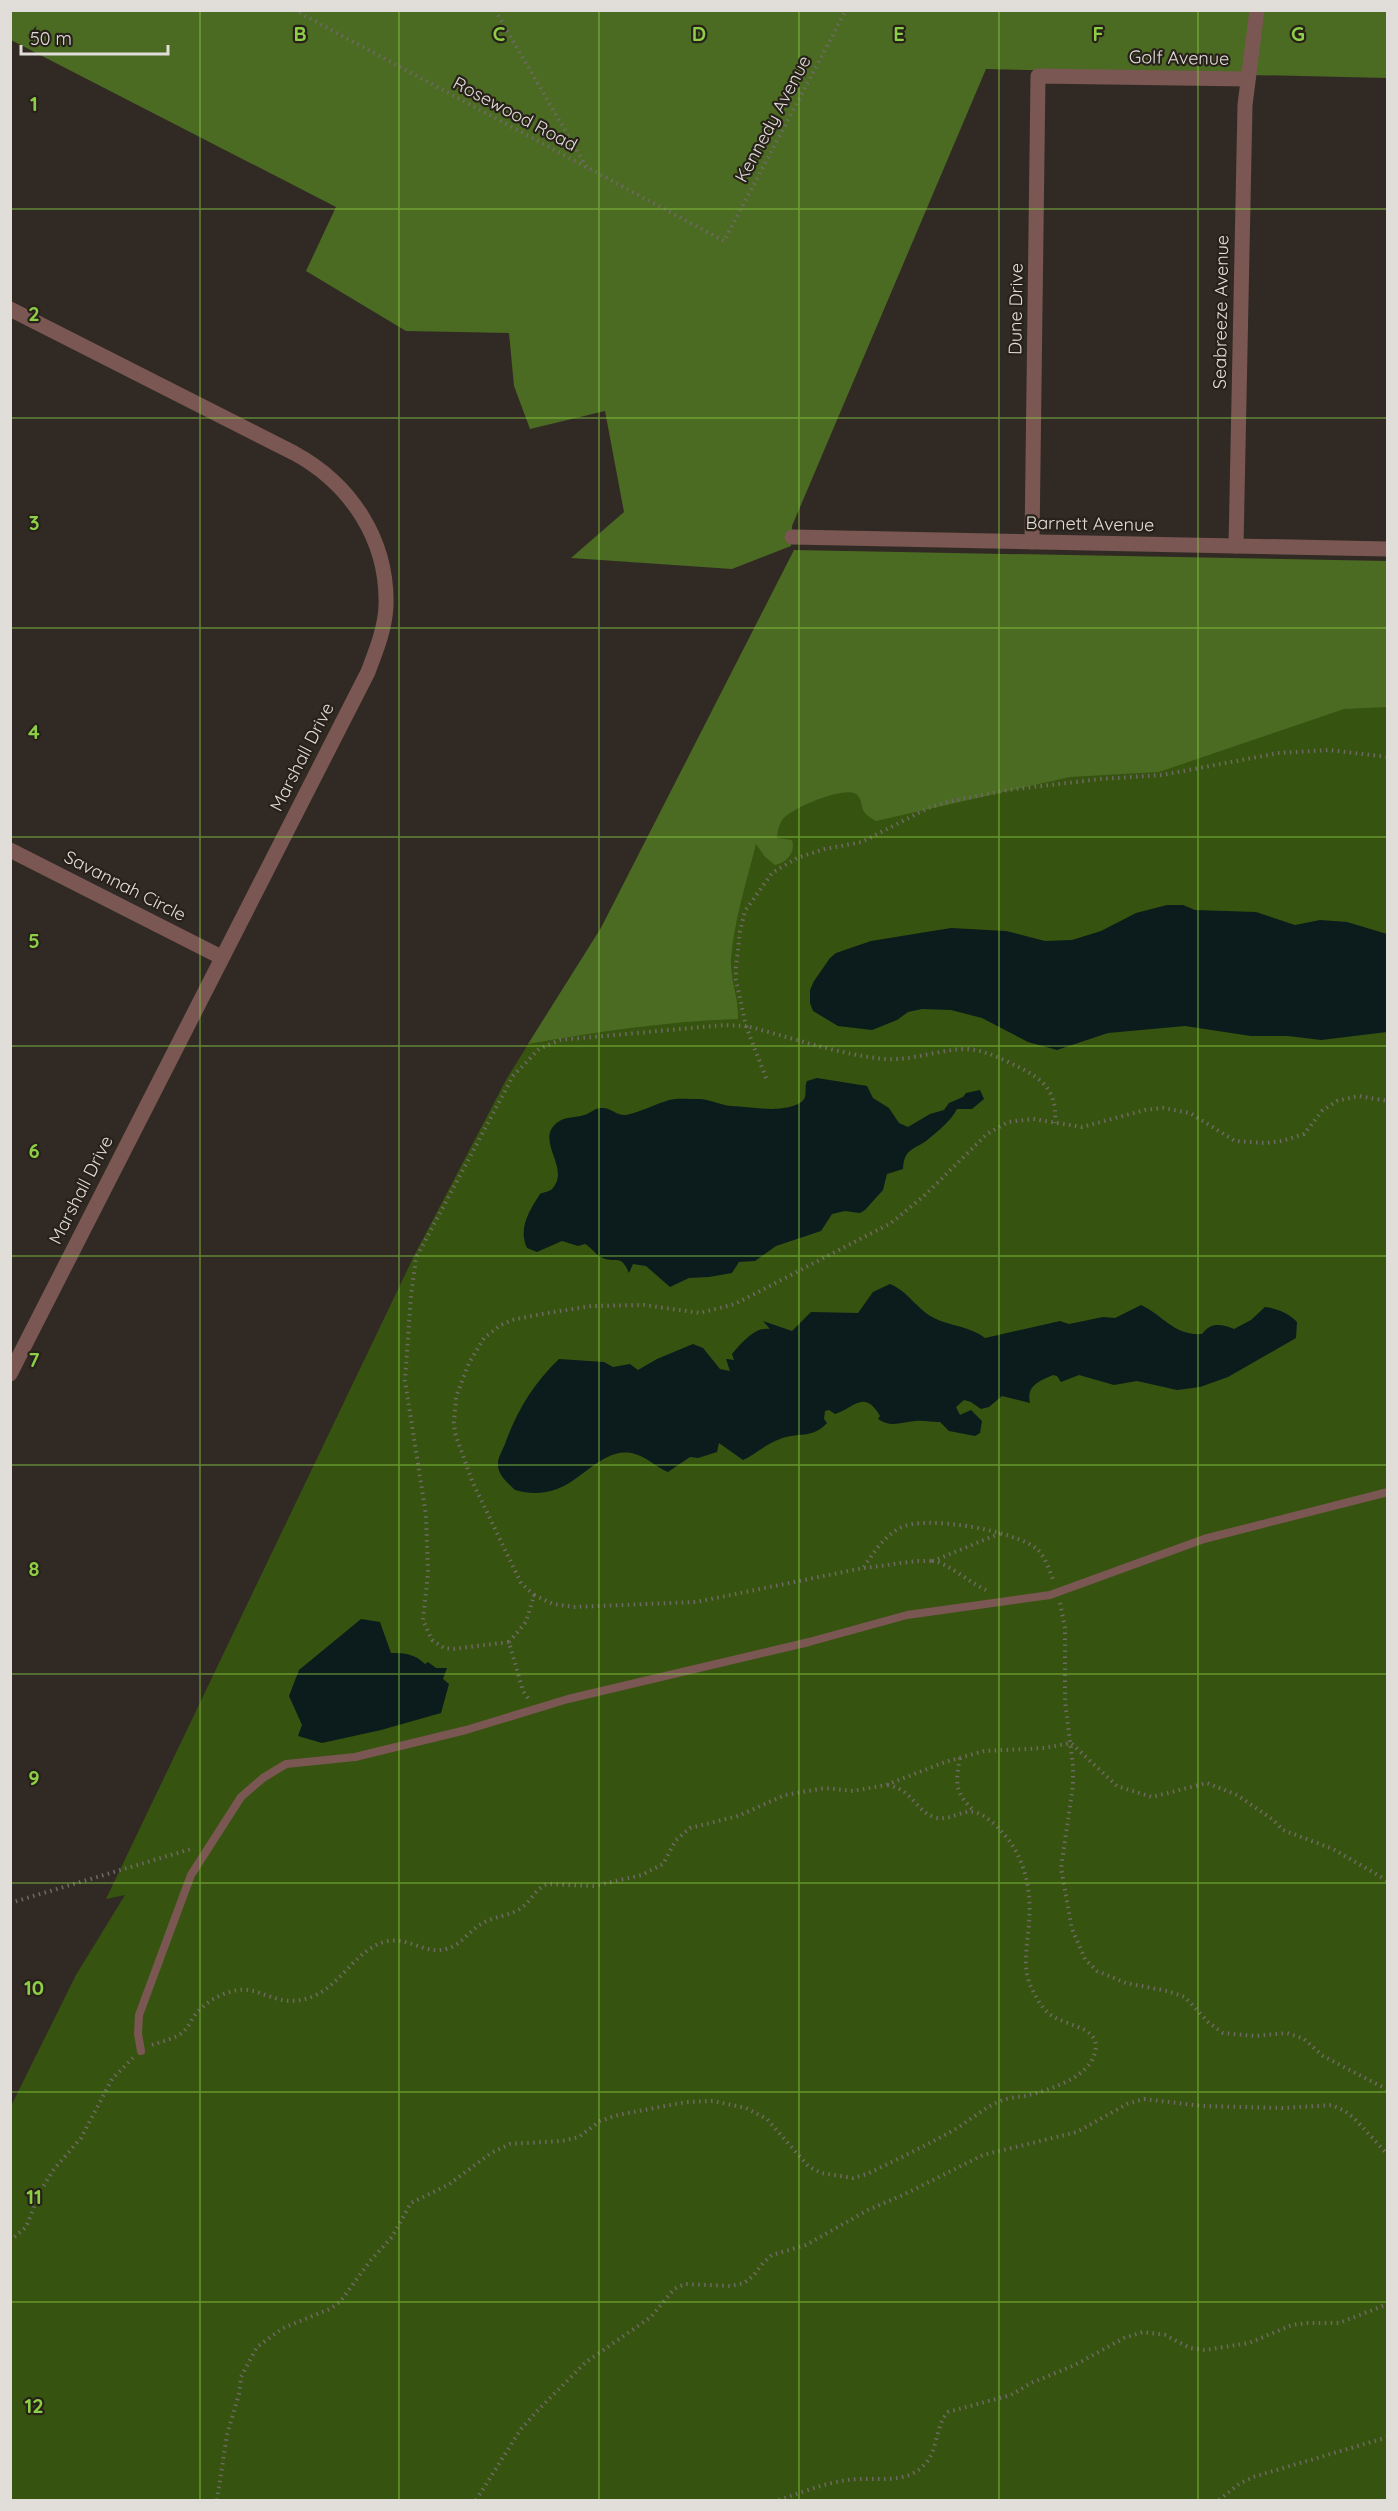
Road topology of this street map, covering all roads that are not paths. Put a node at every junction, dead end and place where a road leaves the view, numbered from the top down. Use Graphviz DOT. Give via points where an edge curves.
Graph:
graph roads {
  1 [pos="1257,10"];
  2 [pos="1038,76"];
  3 [pos="1248,79"];
  4 [pos="10,309"];
  5 [pos="792,537"];
  6 [pos="1032,542"];
  7 [pos="1236,546"];
  8 [pos="1388,549"];
  9 [pos="10,850"];
  10 [pos="221,957"];
  11 [pos="10,1374"];
  12 [pos="1388,1492"];
  13 [pos="141,2050"];
  1 -- 3 [label="street, Seabreeze Avenue"];
  2 -- 3 [label="street, Golf Avenue"];
  2 -- 6 [label="street, Dune Drive"];
  3 -- 7 [label="street, Seabreeze Avenue"];
  4 -- 10 [label="street, Marshall Drive" via="308,460 339,484 376,544 386,606 375,656"];
  5 -- 6 [label="street, Barnett Avenue"];
  6 -- 7 [label="street, Barnett Avenue"];
  7 -- 8 [label="street, Barnett Avenue"];
  9 -- 10 [label="street, Savannah Circle"];
  10 -- 11 [label="street, Marshall Drive"];
  12 -- 13 [label="lane" via="1204,1539 1058,1592 907,1615 568,1699 466,1730 355,1757 286,1764 241,1797 187,1884 139,2015"];
}
